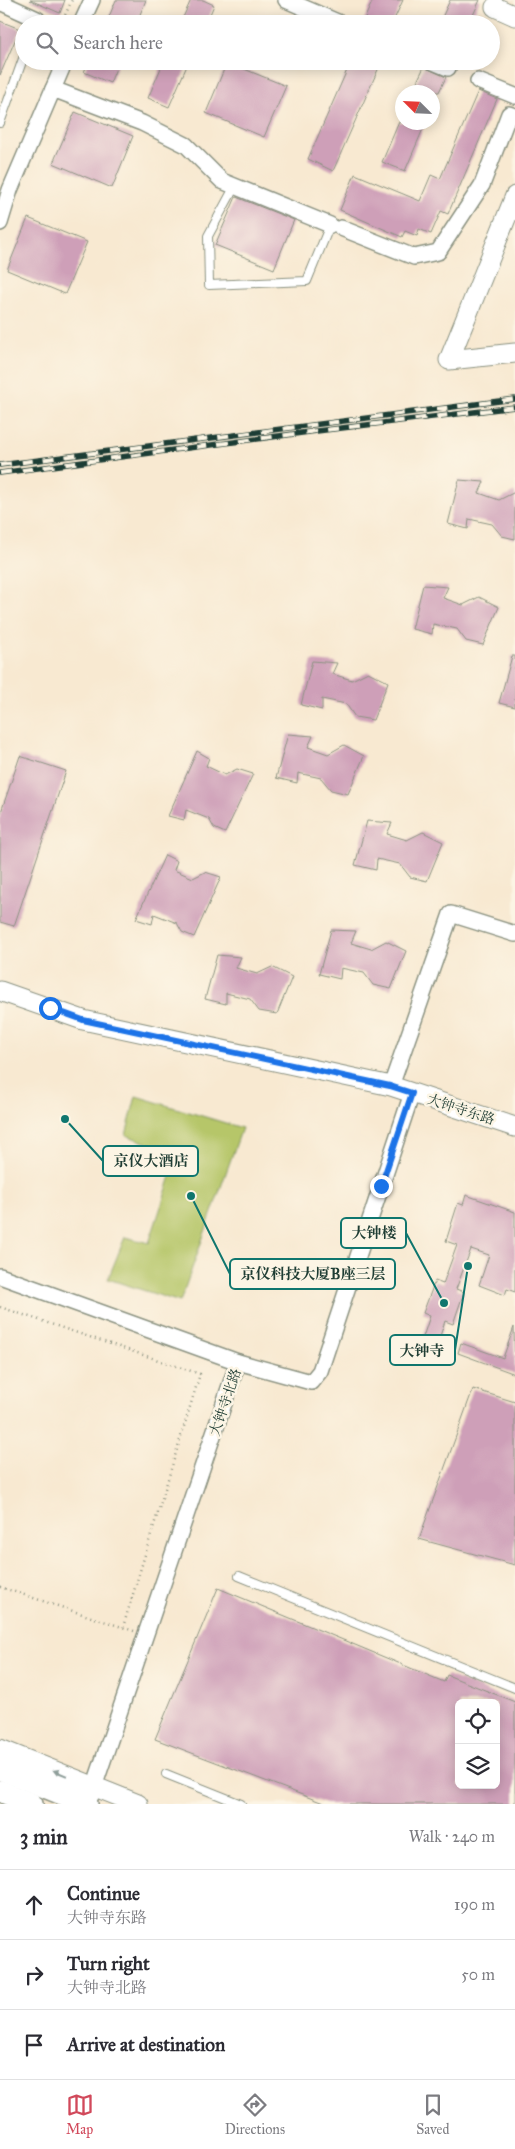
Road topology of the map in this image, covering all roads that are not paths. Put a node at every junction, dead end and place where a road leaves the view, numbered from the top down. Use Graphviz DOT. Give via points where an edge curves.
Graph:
graph roads {
  1 [pos="92,0"];
  2 [pos="286,0"];
  3 [pos="0,2"];
  4 [pos="495,7"];
  5 [pos="23,15"];
  6 [pos="85,15"];
  7 [pos="321,15"];
  8 [pos="515,16"];
  9 [pos="19,70"];
  10 [pos="61,70"];
  11 [pos="478,80"];
  12 [pos="53,89"];
  13 [pos="514,107"];
  14 [pos="0,123"];
  15 [pos="235,186"];
  16 [pos="515,196"];
  17 [pos="0,223"];
  18 [pos="335,226"];
  19 [pos="515,353"];
  20 [pos="515,934"];
  21 [pos="0,991"];
  22 [pos="390,1086"];
  23 [pos="412,1093"];
  24 [pos="515,1127"];
  25 [pos="0,1276"];
  26 [pos="238,1362"];
  27 [pos="238,1576"];
  28 [pos="515,1688"];
  29 [pos="0,1749"];
  30 [pos="0,1769"];
  31 [pos="166,1774"];
  32 [pos="0,1791"];
  33 [pos="90,1798"];
  34 [pos="32,1804"];
  35 [pos="138,1804"];
  36 [pos="240,1804"];
  1 -- 6 [label="street"];
  2 -- 7 [label="street"];
  3 -- 5 [label="street"];
  4 -- 8 [label="street"];
  9 -- 14 [label="lane"];
  10 -- 12 [label="street"];
  11 -- 13 [label="street"];
  12 -- 17 [label="street" via="10,190"];
  12 -- 18 [label="street" via="186,145 222,181"];
  13 -- 18 [label="street" via="482,185 438,252 414,257"];
  15 -- 18 [label="lane" via="208,236 209,285 307,281"];
  16 -- 19 [label="street" via="450,360"];
  20 -- 22 [label="street" via="451,914"];
  21 -- 22 [label="street, 大钟寺东路" via="83,1020"];
  22 -- 23 [label="street, 大钟寺东路"];
  23 -- 24 [label="street, 大钟寺东路"];
  23 -- 26 [label="street, 大钟寺北路" via="320,1371 311,1382"];
  25 -- 26 [label="street"];
  26 -- 33 [label="street, 大钟寺北路"];
  27 -- 28 [label="lane"];
  33 -- 29 [label="street, one-way"];
  30 -- 33 [label="main road"];
  31 -- 36 [label="lane"];
  32 -- 34 [label="main road"];
  33 -- 35 [label="street"];
}
